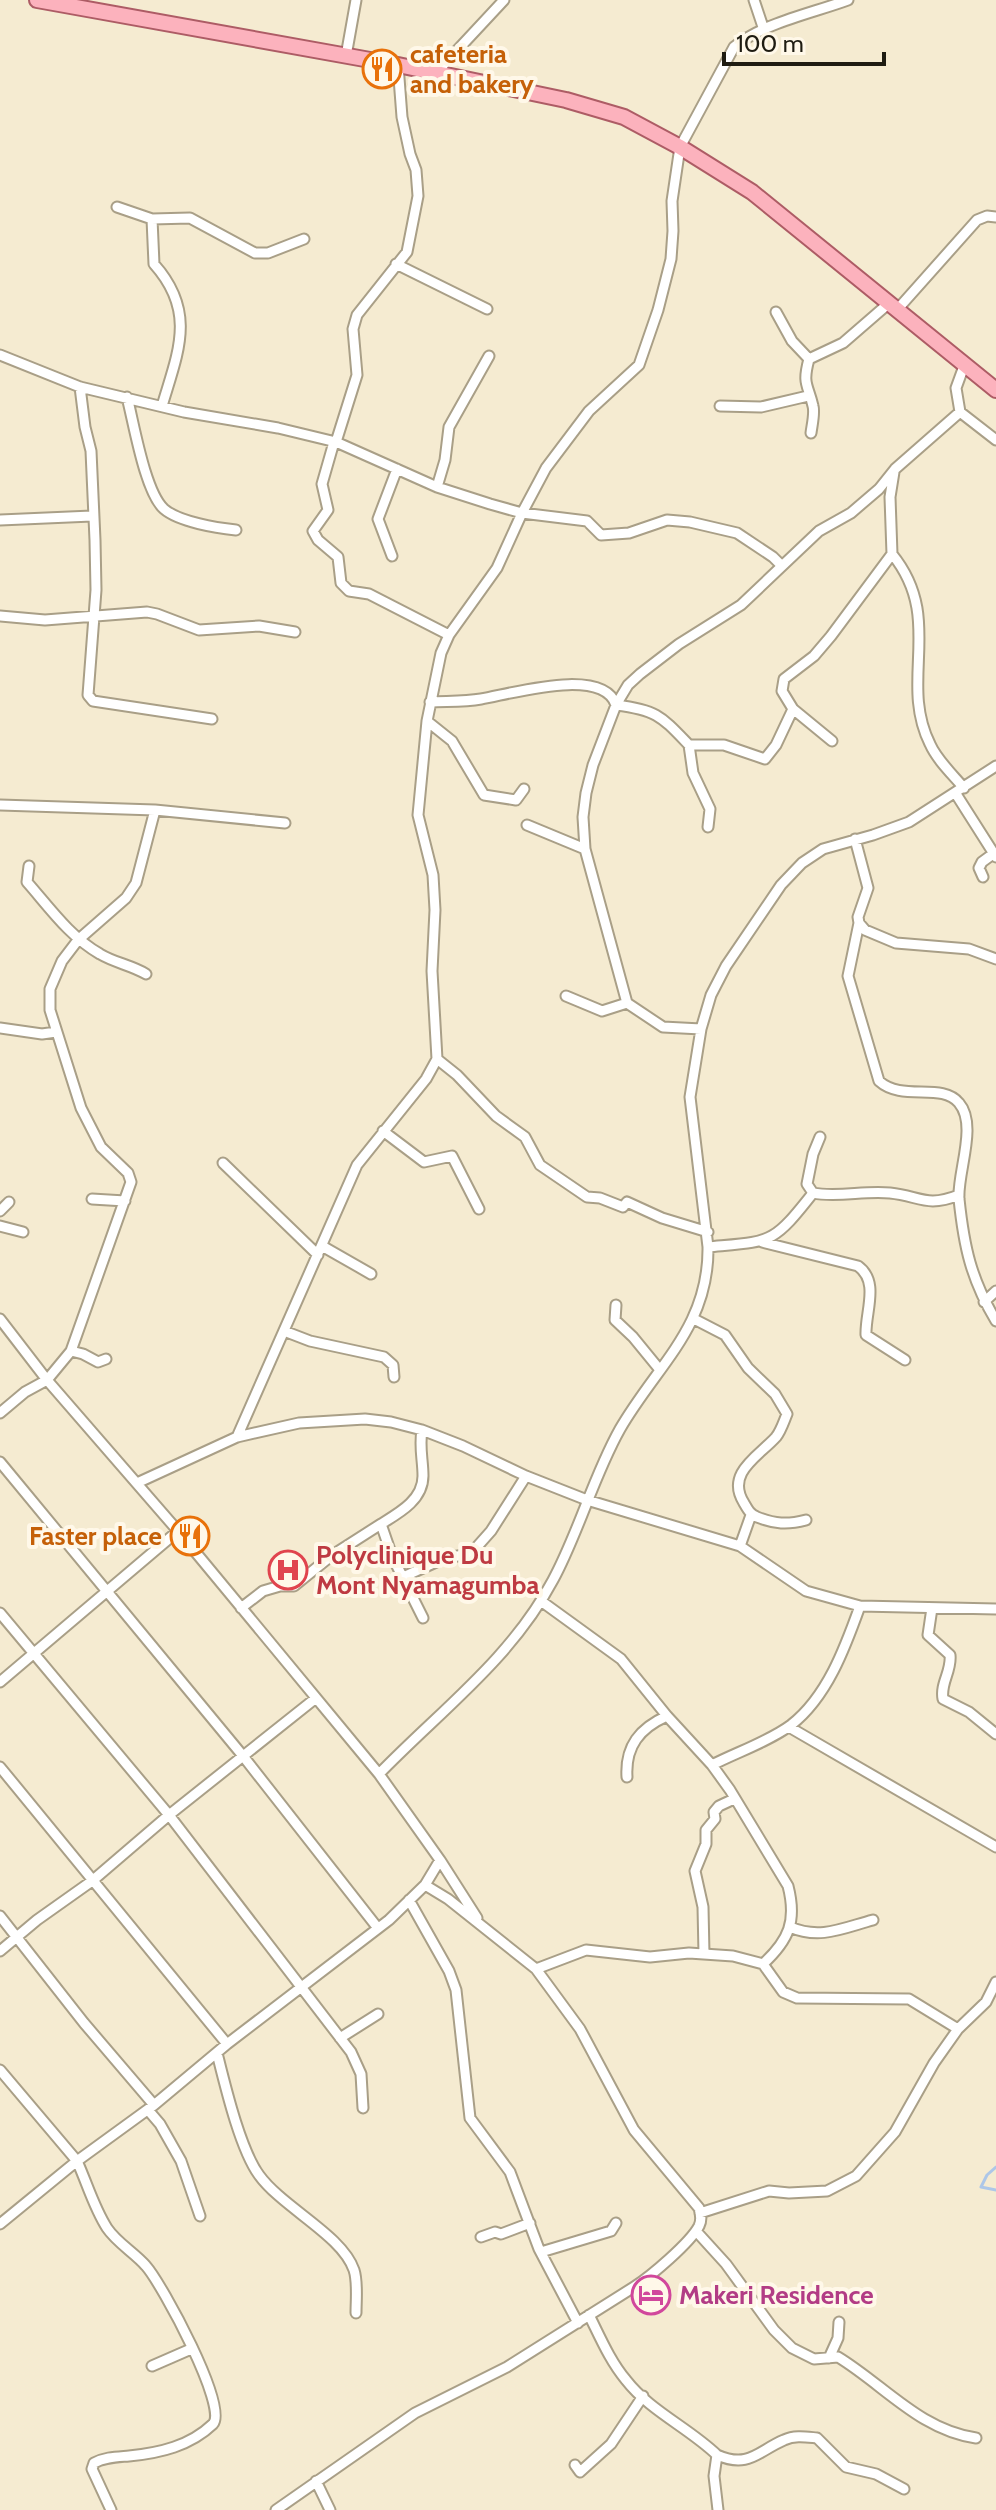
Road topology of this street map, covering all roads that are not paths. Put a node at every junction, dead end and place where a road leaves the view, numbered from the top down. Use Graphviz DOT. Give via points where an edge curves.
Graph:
graph roads {
  1 [pos="37,0"];
  2 [pos="356,0"];
  3 [pos="504,0"];
  4 [pos="754,0"];
  5 [pos="848,0"];
  6 [pos="764,30"];
  7 [pos="346,56"];
  8 [pos="398,65"];
  9 [pos="436,73"];
  10 [pos="680,147"];
  11 [pos="117,207"];
  12 [pos="996,217"];
  13 [pos="152,219"];
  14 [pos="304,239"];
  15 [pos="396,264"];
  16 [pos="892,307"];
  17 [pos="487,309"];
  18 [pos="776,312"];
  19 [pos="0,355"];
  20 [pos="489,356"];
  21 [pos="809,359"];
  22 [pos="964,366"];
  23 [pos="80,387"];
  24 [pos="996,390"];
  25 [pos="808,396"];
  26 [pos="127,397"];
  27 [pos="162,406"];
  28 [pos="720,406"];
  29 [pos="960,412"];
  30 [pos="811,433"];
  31 [pos="996,440"];
  32 [pos="335,442"];
  33 [pos="397,469"];
  34 [pos="895,469"];
  35 [pos="437,487"];
  36 [pos="522,513"];
  37 [pos="92,516"];
  38 [pos="0,520"];
  39 [pos="236,530"];
  40 [pos="892,554"];
  41 [pos="392,556"];
  42 [pos="782,566"];
  43 [pos="94,615"];
  44 [pos="0,616"];
  45 [pos="295,632"];
  46 [pos="449,635"];
  47 [pos="430,702"];
  48 [pos="616,705"];
  49 [pos="793,709"];
  50 [pos="212,719"];
  51 [pos="427,721"];
  52 [pos="832,741"];
  53 [pos="689,745"];
  54 [pos="996,766"];
  55 [pos="524,789"];
  56 [pos="960,791"];
  57 [pos="0,805"];
  58 [pos="155,810"];
  59 [pos="285,823"];
  60 [pos="527,825"];
  61 [pos="708,827"];
  62 [pos="855,839"];
  63 [pos="585,849"];
  64 [pos="994,855"];
  65 [pos="29,866"];
  66 [pos="983,877"];
  67 [pos="859,923"];
  68 [pos="78,940"];
  69 [pos="996,959"];
  70 [pos="146,974"];
  71 [pos="566,996"];
  72 [pos="627,1003"];
  73 [pos="0,1028"];
  74 [pos="701,1029"];
  75 [pos="56,1032"];
  76 [pos="437,1059"];
  77 [pos="383,1131"];
  78 [pos="820,1137"];
  79 [pos="223,1163"];
  80 [pos="813,1193"];
  81 [pos="959,1195"];
  82 [pos="92,1199"];
  83 [pos="125,1201"];
  84 [pos="9,1202"];
  85 [pos="479,1209"];
  86 [pos="0,1211"];
  87 [pos="0,1226"];
  88 [pos="23,1232"];
  89 [pos="708,1232"];
  90 [pos="762,1242"];
  91 [pos="708,1247"];
  92 [pos="320,1251"];
  93 [pos="371,1274"];
  94 [pos="996,1291"];
  95 [pos="984,1302"];
  96 [pos="616,1305"];
  97 [pos="0,1319"];
  98 [pos="694,1319"];
  99 [pos="996,1321"];
  100 [pos="284,1331"];
  101 [pos="71,1351"];
  102 [pos="106,1359"];
  103 [pos="905,1360"];
  104 [pos="660,1370"];
  105 [pos="394,1377"];
  106 [pos="47,1380"];
  107 [pos="0,1413"];
  108 [pos="422,1430"];
  109 [pos="237,1437"];
  110 [pos="0,1462"];
  111 [pos="526,1476"];
  112 [pos="137,1483"];
  113 [pos="587,1500"];
  114 [pos="751,1515"];
  115 [pos="806,1520"];
  116 [pos="381,1524"];
  117 [pos="178,1531"];
  118 [pos="740,1546"];
  119 [pos="403,1577"];
  120 [pos="105,1592"];
  121 [pos="541,1601"];
  122 [pos="860,1606"];
  123 [pos="241,1608"];
  124 [pos="932,1608"];
  125 [pos="996,1609"];
  126 [pos="0,1613"];
  127 [pos="423,1618"];
  128 [pos="33,1655"];
  129 [pos="0,1682"];
  130 [pos="316,1698"];
  131 [pos="667,1716"];
  132 [pos="789,1727"];
  133 [pos="996,1734"];
  134 [pos="243,1756"];
  135 [pos="712,1765"];
  136 [pos="0,1767"];
  137 [pos="379,1774"];
  138 [pos="627,1777"];
  139 [pos="734,1799"];
  140 [pos="169,1815"];
  141 [pos="996,1847"];
  142 [pos="440,1860"];
  143 [pos="92,1881"];
  144 [pos="425,1885"];
  145 [pos="409,1900"];
  146 [pos="0,1916"];
  147 [pos="873,1920"];
  148 [pos="377,1927"];
  149 [pos="485,1927"];
  150 [pos="790,1927"];
  151 [pos="17,1937"];
  152 [pos="0,1951"];
  153 [pos="704,1954"];
  154 [pos="763,1964"];
  155 [pos="536,1969"];
  156 [pos="996,1982"];
  157 [pos="300,1987"];
  158 [pos="378,2014"];
  159 [pos="958,2029"];
  160 [pos="340,2038"];
  161 [pos="227,2044"];
  162 [pos="217,2053"];
  163 [pos="0,2070"];
  164 [pos="151,2108"];
  165 [pos="363,2108"];
  166 [pos="77,2161"];
  167 [pos="700,2213"];
  168 [pos="200,2216"];
  169 [pos="530,2223"];
  170 [pos="616,2223"];
  171 [pos="0,2224"];
  172 [pos="696,2231"];
  173 [pos="481,2237"];
  174 [pos="541,2252"];
  175 [pos="356,2313"];
  176 [pos="589,2315"];
  177 [pos="839,2322"];
  178 [pos="578,2323"];
  179 [pos="191,2349"];
  180 [pos="829,2358"];
  181 [pos="152,2366"];
  182 [pos="643,2396"];
  183 [pos="976,2438"];
  184 [pos="717,2455"];
  185 [pos="575,2465"];
  186 [pos="316,2481"];
  187 [pos="904,2489"];
  188 [pos="111,2510"];
  189 [pos="276,2510"];
  190 [pos="330,2510"];
  191 [pos="718,2510"];
  1 -- 7 [label="main road"];
  2 -- 7 [label="street"];
  3 -- 9 [label="street"];
  4 -- 6 [label="street"];
  5 -- 6 [label="street"];
  6 -- 10 [label="street" via="734,47"];
  7 -- 8 [label="main road"];
  8 -- 9 [label="main road"];
  8 -- 15 [label="street" via="418,196 407,252"];
  9 -- 10 [label="main road" via="601,109"];
  10 -- 16 [label="main road" via="752,192"];
  10 -- 36 [label="street" via="671,259 639,365 574,429"];
  11 -- 13 [label="street"];
  12 -- 16 [label="street" via="977,220"];
  13 -- 14 [label="street" via="190,218 255,253"];
  13 -- 27 [label="street" via="154,264 167,279 182,322"];
  15 -- 17 [label="street"];
  15 -- 32 [label="street" via="357,315 357,375"];
  16 -- 21 [label="street" via="843,343"];
  16 -- 22 [label="main road"];
  18 -- 21 [label="street"];
  19 -- 23 [label="street"];
  20 -- 35 [label="street" via="449,427"];
  21 -- 25 [label="street"];
  22 -- 24 [label="main road"];
  22 -- 29 [label="street" via="956,388"];
  23 -- 26 [label="street"];
  23 -- 37 [label="street" via="91,451"];
  25 -- 28 [label="street" via="761,407"];
  25 -- 30 [label="street" via="813,405"];
  26 -- 27 [label="street"];
  26 -- 39 [label="street" via="153,496 174,516"];
  27 -- 32 [label="street"];
  29 -- 31 [label="street"];
  29 -- 34 [label="street"];
  32 -- 33 [label="street"];
  32 -- 46 [label="street" via="322,484 328,510 313,531 338,557 341,583"];
  33 -- 35 [label="street"];
  33 -- 41 [label="street" via="378,519"];
  34 -- 40 [label="street" via="890,497"];
  34 -- 42 [label="street" via="879,489 819,531"];
  35 -- 36 [label="street"];
  36 -- 42 [label="street" via="587,521 601,535 615,536 667,520 690,522 737,533"];
  36 -- 46 [label="street" via="497,568"];
  37 -- 38 [label="street"];
  37 -- 43 [label="street"];
  40 -- 49 [label="street" via="814,656 784,679 782,691"];
  40 -- 56 [label="street" via="905,571 920,615 918,681 930,745"];
  42 -- 48 [label="street" via="741,605 640,674"];
  43 -- 44 [label="street" via="45,620"];
  43 -- 45 [label="street" via="147,612 199,630 259,626"];
  43 -- 50 [label="street" via="88,695 93,701"];
  46 -- 47 [label="street"];
  47 -- 48 [label="street" via="572,685 599,686"];
  47 -- 51 [label="street"];
  48 -- 53 [label="street" via="660,715"];
  48 -- 63 [label="street" via="586,793"];
  49 -- 52 [label="street"];
  49 -- 53 [label="street" via="765,759 724,745"];
  51 -- 55 [label="street" via="452,741 484,795 516,800"];
  51 -- 76 [label="street" via="418,815 433,875"];
  53 -- 61 [label="street" via="693,773 710,809"];
  54 -- 56 [label="street"];
  56 -- 62 [label="street" via="909,822"];
  56 -- 64 [label="street"];
  57 -- 58 [label="street"];
  58 -- 59 [label="street"];
  58 -- 68 [label="street" via="136,883"];
  60 -- 63 [label="street"];
  62 -- 67 [label="street" via="868,888"];
  62 -- 74 [label="street" via="823,849 781,885 726,966"];
  63 -- 72 [label="street"];
  64 -- 66 [label="street" via="982,862"];
  65 -- 68 [label="street" via="27,882"];
  67 -- 69 [label="street" via="896,943 969,949"];
  67 -- 81 [label="street" via="848,976 875,1073 898,1092 945,1094 961,1104 966,1147"];
  68 -- 70 [label="street"];
  68 -- 75 [label="street" via="50,989"];
  71 -- 72 [label="street" via="602,1011"];
  72 -- 74 [label="street" via="663,1027"];
  73 -- 75 [label="street"];
  74 -- 89 [label="street" via="690,1097"];
  75 -- 83 [label="street" via="90,1130 128,1173"];
  76 -- 77 [label="street"];
  76 -- 89 [label="street" via="525,1137 540,1165 572,1188"];
  77 -- 85 [label="street" via="424,1162 452,1156"];
  77 -- 92 [label="street" via="357,1165"];
  78 -- 80 [label="street" via="807,1184"];
  79 -- 92 [label="street"];
  80 -- 81 [label="street" via="893,1193 923,1202"];
  80 -- 90 [label="street" via="784,1231"];
  81 -- 95 [label="street" via="971,1269"];
  82 -- 83 [label="street"];
  83 -- 101 [label="street"];
  84 -- 86 [label="street"];
  87 -- 88 [label="street"];
  89 -- 91 [label="street"];
  90 -- 91 [label="street"];
  90 -- 103 [label="street" via="858,1266 869,1280 866,1335"];
  91 -- 98 [label="street"];
  92 -- 93 [label="street"];
  92 -- 100 [label="street"];
  94 -- 95 [label="street"];
  95 -- 99 [label="street"];
  96 -- 104 [label="street" via="615,1320"];
  97 -- 106 [label="street"];
  98 -- 104 [label="street"];
  98 -- 114 [label="street" via="725,1335 787,1414 777,1435 750,1459 738,1485"];
  100 -- 105 [label="street" via="384,1357 393,1365"];
  100 -- 109 [label="street"];
  101 -- 102 [label="street" via="98,1362"];
  101 -- 106 [label="street"];
  104 -- 113 [label="street" via="618,1433"];
  106 -- 107 [label="street"];
  106 -- 112 [label="street"];
  108 -- 109 [label="street" via="365,1419 299,1423"];
  108 -- 111 [label="street"];
  108 -- 116 [label="street" via="420,1490"];
  109 -- 112 [label="street"];
  110 -- 120 [label="street"];
  111 -- 113 [label="street"];
  111 -- 119 [label="street" via="475,1549"];
  112 -- 117 [label="street"];
  113 -- 118 [label="street"];
  113 -- 121 [label="street"];
  114 -- 115 [label="street" via="774,1524"];
  114 -- 118 [label="street"];
  116 -- 119 [label="street"];
  116 -- 123 [label="street" via="294,1586 263,1591"];
  117 -- 120 [label="street"];
  117 -- 123 [label="street"];
  118 -- 122 [label="street" via="806,1591"];
  119 -- 127 [label="street"];
  120 -- 128 [label="street"];
  120 -- 134 [label="street"];
  121 -- 131 [label="street" via="621,1659"];
  121 -- 137 [label="street" via="476,1683"];
  122 -- 124 [label="street"];
  122 -- 132 [label="street" via="832,1672"];
  123 -- 130 [label="street"];
  124 -- 125 [label="street"];
  124 -- 133 [label="street" via="928,1635 950,1655 943,1699"];
  126 -- 128 [label="street"];
  128 -- 129 [label="street"];
  128 -- 140 [label="street"];
  130 -- 134 [label="street"];
  130 -- 137 [label="street"];
  131 -- 135 [label="street"];
  131 -- 138 [label="street" via="639,1734 626,1763"];
  132 -- 135 [label="street"];
  132 -- 141 [label="street"];
  134 -- 140 [label="street"];
  134 -- 148 [label="street"];
  135 -- 139 [label="street"];
  136 -- 143 [label="street"];
  137 -- 142 [label="street"];
  139 -- 150 [label="street" via="788,1886"];
  139 -- 153 [label="street" via="714,1812 695,1871 703,1907"];
  140 -- 143 [label="street"];
  140 -- 157 [label="street"];
  142 -- 144 [label="street"];
  142 -- 149 [label="street"];
  143 -- 151 [label="street"];
  143 -- 161 [label="street"];
  144 -- 145 [label="street"];
  144 -- 149 [label="street"];
  145 -- 148 [label="street"];
  145 -- 169 [label="street" via="456,1990 470,2118 510,2172"];
  146 -- 151 [label="street"];
  147 -- 150 [label="street" via="818,1935"];
  148 -- 157 [label="street"];
  149 -- 155 [label="street"];
  150 -- 154 [label="street" via="779,1949"];
  151 -- 152 [label="street"];
  151 -- 164 [label="street"];
  153 -- 154 [label="street"];
  153 -- 155 [label="street" via="650,1957 586,1950"];
  154 -- 159 [label="street" via="789,1996 909,1999"];
  155 -- 167 [label="street" via="580,2029 634,2130"];
  156 -- 159 [label="street" via="986,2002"];
  157 -- 160 [label="street"];
  157 -- 161 [label="street"];
  158 -- 160 [label="street"];
  159 -- 167 [label="street" via="895,2132 856,2176 827,2191 769,2191"];
  160 -- 165 [label="street" via="361,2074"];
  161 -- 162 [label="street"];
  162 -- 164 [label="street"];
  162 -- 175 [label="street" via="252,2163 275,2195 332,2239 350,2262"];
  163 -- 166 [label="street"];
  164 -- 166 [label="street"];
  164 -- 168 [label="street" via="181,2161"];
  166 -- 171 [label="street"];
  166 -- 179 [label="street" via="107,2228 148,2268"];
  167 -- 172 [label="street"];
  169 -- 173 [label="street"];
  169 -- 174 [label="street"];
  170 -- 174 [label="street" via="611,2231"];
  172 -- 176 [label="street" via="649,2276"];
  172 -- 180 [label="street" via="782,2339 814,2359"];
  174 -- 178 [label="street"];
  176 -- 178 [label="street"];
  176 -- 182 [label="street" via="625,2379"];
  177 -- 180 [label="street"];
  178 -- 186 [label="street" via="507,2367 415,2413"];
  179 -- 181 [label="street"];
  179 -- 188 [label="street" via="209,2385 216,2422 183,2445 94,2463"];
  180 -- 183 [label="street" via="846,2361 937,2427"];
  182 -- 184 [label="street"];
  182 -- 185 [label="street" via="611,2444 580,2472"];
  184 -- 187 [label="street" via="750,2459 792,2437 817,2438 846,2467 876,2474"];
  184 -- 191 [label="street"];
  186 -- 189 [label="street"];
  186 -- 190 [label="street"];
}
